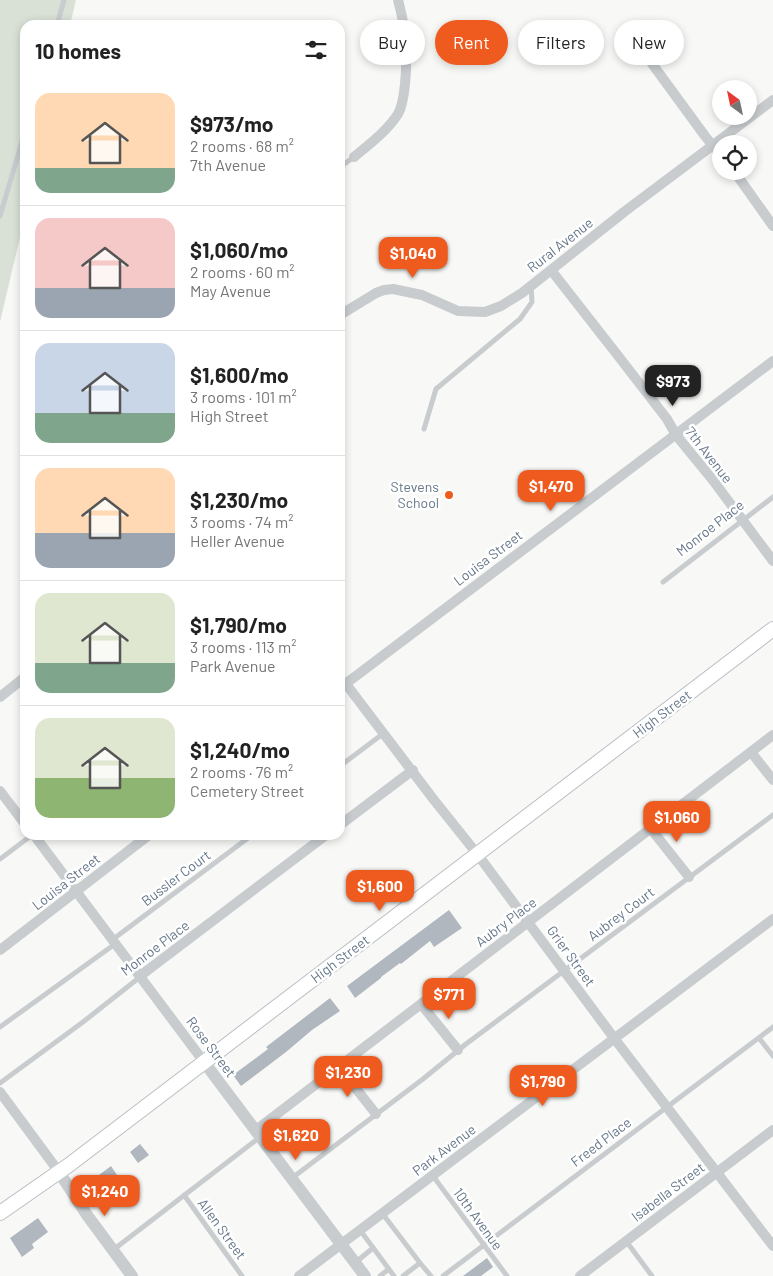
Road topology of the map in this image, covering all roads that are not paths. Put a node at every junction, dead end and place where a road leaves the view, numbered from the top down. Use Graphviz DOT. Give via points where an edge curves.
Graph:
graph roads {
  1 [pos="64,0"];
  2 [pos="398,0"];
  3 [pos="58,20"];
  4 [pos="653,65"];
  5 [pos="773,100"];
  6 [pos="727,135"];
  7 [pos="712,145"];
  8 [pos="712,147"];
  9 [pos="20,148"];
  10 [pos="354,157"];
  11 [pos="345,163"];
  12 [pos="740,180"];
  13 [pos="0,216"];
  14 [pos="773,226"];
  15 [pos="551,270"];
  16 [pos="531,285"];
  17 [pos="345,313"];
  18 [pos="773,361"];
  19 [pos="424,429"];
  20 [pos="676,435"];
  21 [pos="773,496"];
  22 [pos="742,520"];
  23 [pos="773,561"];
  24 [pos="663,582"];
  25 [pos="773,629"];
  26 [pos="20,681"];
  27 [pos="345,684"];
  28 [pos="345,688"];
  29 [pos="0,697"];
  30 [pos="385,733"];
  31 [pos="773,735"];
  32 [pos="751,752"];
  33 [pos="345,762"];
  34 [pos="413,770"];
  35 [pos="773,780"];
  36 [pos="0,791"];
  37 [pos="773,815"];
  38 [pos="20,817"];
  39 [pos="345,821"];
  40 [pos="650,829"];
  41 [pos="26,840"];
  42 [pos="37,840"];
  43 [pos="142,840"];
  44 [pos="246,840"];
  45 [pos="319,840"];
  46 [pos="478,855"];
  47 [pos="0,859"];
  48 [pos="686,874"];
  49 [pos="75,891"];
  50 [pos="773,919"];
  51 [pos="529,922"];
  52 [pos="114,942"];
  53 [pos="0,950"];
  54 [pos="565,971"];
  55 [pos="140,976"];
  56 [pos="421,1004"];
  57 [pos="0,1027"];
  58 [pos="773,1027"];
  59 [pos="614,1038"];
  60 [pos="759,1038"];
  61 [pos="458,1050"];
  62 [pos="773,1056"];
  63 [pos="204,1062"];
  64 [pos="339,1067"];
  65 [pos="0,1084"];
  66 [pos="0,1092"];
  67 [pos="668,1106"];
  68 [pos="376,1114"];
  69 [pos="773,1130"];
  70 [pos="258,1133"];
  71 [pos="60,1172"];
  72 [pos="717,1172"];
  73 [pos="432,1176"];
  74 [pos="292,1178"];
  75 [pos="184,1195"];
  76 [pos="0,1213"];
  77 [pos="382,1213"];
  78 [pos="360,1230"];
  79 [pos="626,1241"];
  80 [pos="772,1242"];
  81 [pos="341,1244"];
  82 [pos="483,1246"];
  83 [pos="373,1248"];
  84 [pos="112,1250"];
  85 [pos="355,1262"];
  86 [pos="420,1263"];
  87 [pos="389,1269"];
  88 [pos="132,1276"];
  89 [pos="242,1276"];
  90 [pos="299,1276"];
  91 [pos="365,1276"];
  92 [pos="380,1276"];
  93 [pos="394,1276"];
  94 [pos="403,1276"];
  95 [pos="431,1276"];
  96 [pos="443,1276"];
  97 [pos="507,1276"];
  98 [pos="580,1276"];
  99 [pos="652,1276"];
  1 -- 3 [label="lane"];
  2 -- 10 [label="street" via="406,35 407,68 403,97 397,115"];
  4 -- 7 [label="street"];
  5 -- 6 [label="street, Rural Avenue"];
  8 -- 15 [label="street, Rural Avenue"];
  9 -- 13 [label="lane"];
  10 -- 11 [label="lane"];
  12 -- 14 [label="street"];
  15 -- 16 [label="street, Rural Avenue"];
  15 -- 20 [label="street, 7th Avenue" via="661,411"];
  16 -- 17 [label="street, Rural Avenue" via="501,306 485,312 458,311 422,295 393,289 376,293"];
  16 -- 19 [label="lane" via="532,302 520,319 436,389"];
  18 -- 20 [label="street, Louisa Street"];
  20 -- 22 [label="street, 7th Avenue"];
  20 -- 27 [label="street, Louisa Street"];
  21 -- 22 [label="lane, Monroe Place"];
  22 -- 23 [label="street, 7th Avenue"];
  22 -- 24 [label="lane, Monroe Place"];
  25 -- 46 [label="main road, High Street"];
  26 -- 29 [label="street"];
  28 -- 30 [label="street, Grier Street"];
  30 -- 33 [label="lane"];
  30 -- 34 [label="street, Grier Street"];
  31 -- 32 [label="street, Aubry Place"];
  32 -- 35 [label="street"];
  32 -- 40 [label="street, Aubry Place"];
  34 -- 39 [label="street"];
  34 -- 46 [label="street, Grier Street"];
  36 -- 38 [label="street"];
  37 -- 48 [label="lane, Aubrey Court"];
  40 -- 48 [label="street"];
  40 -- 51 [label="street, Aubry Place"];
  41 -- 47 [label="lane"];
  42 -- 49 [label="street, Rose Street"];
  43 -- 49 [label="street, Louisa Street"];
  44 -- 52 [label="lane, Bussler Court"];
  45 -- 55 [label="street, Monroe Place"];
  46 -- 51 [label="street, Grier Street"];
  46 -- 63 [label="main road, High Street"];
  48 -- 54 [label="lane, Aubrey Court"];
  49 -- 52 [label="street, Rose Street"];
  49 -- 53 [label="street, Louisa Street"];
  50 -- 59 [label="street, Park Avenue"];
  51 -- 54 [label="street, Grier Street"];
  51 -- 56 [label="street, Aubry Place"];
  52 -- 55 [label="street, Rose Street"];
  52 -- 57 [label="lane, Bussler Court"];
  54 -- 59 [label="street, Grier Street"];
  54 -- 61 [label="lane, Aubrey Court"];
  55 -- 63 [label="street, Rose Street"];
  55 -- 65 [label="lane, Monroe Place"];
  56 -- 61 [label="street"];
  56 -- 64 [label="street, Aubry Place"];
  58 -- 60 [label="lane, Freed Place"];
  59 -- 67 [label="street, Grier Street"];
  59 -- 73 [label="street, Park Avenue"];
  60 -- 62 [label="lane"];
  60 -- 67 [label="lane, Freed Place"];
  61 -- 68 [label="lane, Aubrey Court"];
  63 -- 70 [label="street, Rose Street"];
  63 -- 71 [label="main road, High Street"];
  64 -- 68 [label="street"];
  64 -- 70 [label="street, Aubry Place"];
  66 -- 71 [label="street"];
  67 -- 72 [label="street, Grier Street"];
  67 -- 82 [label="lane, Freed Place"];
  68 -- 74 [label="lane, Aubrey Court"];
  69 -- 72 [label="street, Isabella Street"];
  70 -- 74 [label="street, Rose Street"];
  70 -- 75 [label="lane, Aubry Place"];
  71 -- 76 [label="main road, High Street"];
  71 -- 84 [label="street"];
  72 -- 79 [label="street, Isabella Street"];
  72 -- 80 [label="street, Grier Street"];
  73 -- 77 [label="street, Park Avenue"];
  73 -- 82 [label="lane, 10th Avenue"];
  74 -- 81 [label="street, Rose Street"];
  75 -- 84 [label="lane, Aubry Place"];
  75 -- 89 [label="lane, Allen Street"];
  77 -- 78 [label="street, Park Avenue"];
  77 -- 86 [label="lane"];
  78 -- 81 [label="street, Park Avenue"];
  78 -- 83 [label="lane"];
  79 -- 98 [label="street, Isabella Street"];
  79 -- 99 [label="lane"];
  81 -- 85 [label="street, Rose Street"];
  81 -- 90 [label="street, Park Avenue"];
  82 -- 96 [label="lane, Freed Place"];
  82 -- 97 [label="lane, 10th Avenue"];
  83 -- 85 [label="lane"];
  83 -- 87 [label="lane"];
  84 -- 88 [label="street"];
  85 -- 91 [label="street, Rose Street"];
  86 -- 94 [label="lane"];
  86 -- 95 [label="lane"];
  87 -- 92 [label="lane"];
  87 -- 93 [label="lane"];
}
